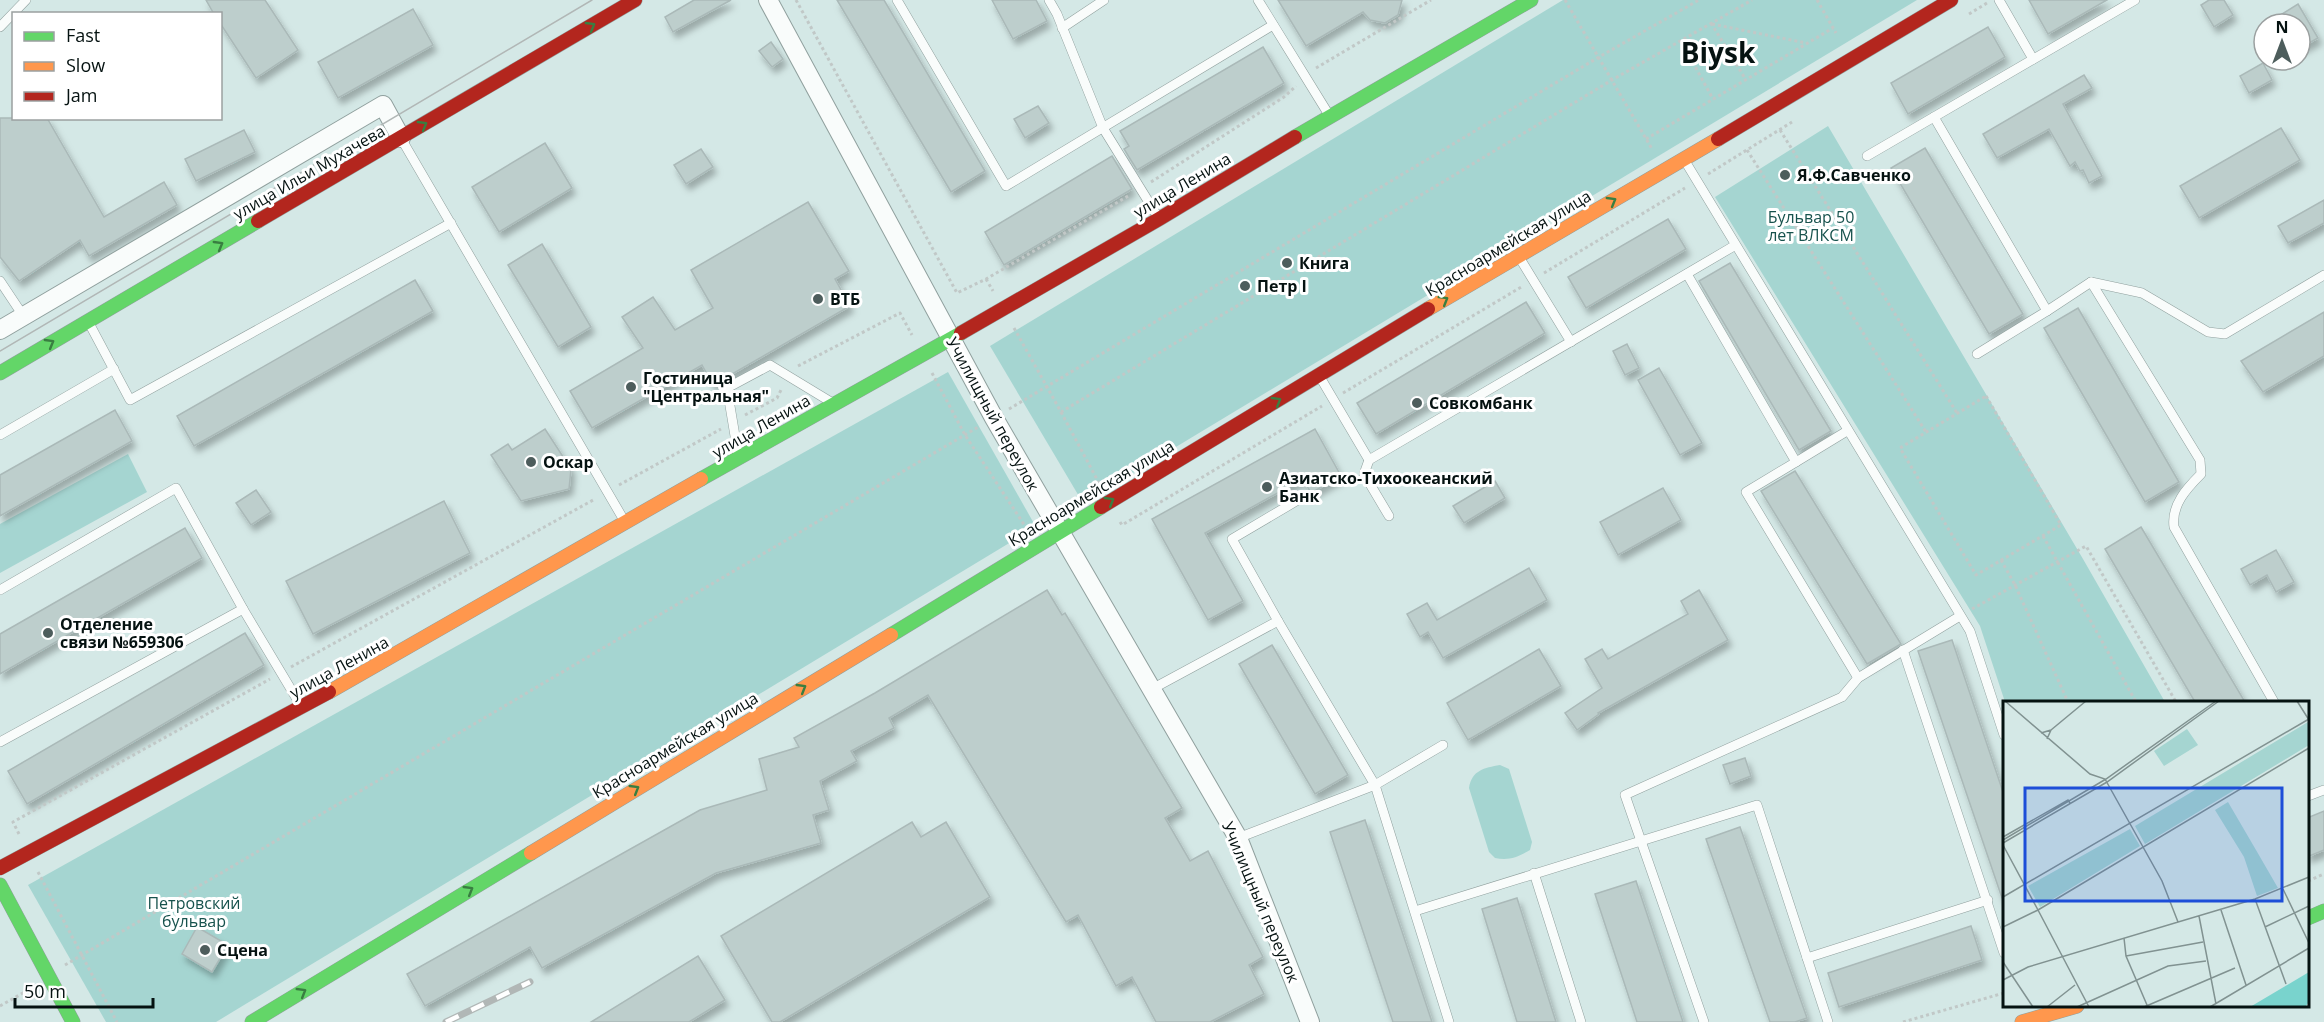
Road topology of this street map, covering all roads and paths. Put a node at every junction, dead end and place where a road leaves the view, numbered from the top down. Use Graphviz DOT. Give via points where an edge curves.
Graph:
graph roads {
  1 [pos="26,0"];
  2 [pos="635,0"];
  3 [pos="768,0"];
  4 [pos="897,0"];
  5 [pos="1049,0"];
  6 [pos="1104,0"];
  7 [pos="1258,0"];
  8 [pos="1531,0"];
  9 [pos="1565,0"];
  10 [pos="1699,0"];
  11 [pos="1752,0"];
  12 [pos="1817,0"];
  13 [pos="1951,0"];
  14 [pos="1999,0"];
  15 [pos="2135,0"];
  16 [pos="14,12"];
  17 [pos="12,15"];
  18 [pos="1711,23"];
  19 [pos="1273,25"];
  20 [pos="0,27"];
  21 [pos="1062,28"];
  22 [pos="1833,28"];
  23 [pos="1836,33"];
  24 [pos="1680,41"];
  25 [pos="1807,43"];
  26 [pos="1599,57"];
  27 [pos="2033,59"];
  28 [pos="1612,80"];
  29 [pos="1746,80"];
  30 [pos="1713,99"];
  31 [pos="1329,116"];
  32 [pos="1934,117"];
  33 [pos="1798,118"];
  34 [pos="1103,128"];
  35 [pos="1780,130"];
  36 [pos="401,138"];
  37 [pos="1646,139"];
  38 [pos="1652,149"];
  39 [pos="1747,150"];
  40 [pos="1867,156"];
  41 [pos="1683,159"];
  42 [pos="1696,181"];
  43 [pos="1677,193"];
  44 [pos="1159,219"];
  45 [pos="451,223"];
  46 [pos="1734,246"];
  47 [pos="1518,255"];
  48 [pos="1687,274"];
  49 [pos="2324,275"];
  50 [pos="986,279"];
  51 [pos="0,282"];
  52 [pos="2091,282"];
  53 [pos="1003,309"];
  54 [pos="2047,311"];
  55 [pos="900,313"];
  56 [pos="24,317"];
  57 [pos="88,321"];
  58 [pos="0,330"];
  59 [pos="951,339"];
  60 [pos="1571,342"];
  61 [pos="1977,354"];
  62 [pos="114,369"];
  63 [pos="0,373"];
  64 [pos="789,376"];
  65 [pos="1319,376"];
  66 [pos="1046,387"];
  67 [pos="833,404"];
  68 [pos="1957,413"];
  69 [pos="994,418"];
  70 [pos="733,422"];
  71 [pos="1847,431"];
  72 [pos="1926,432"];
  73 [pos="0,435"];
  74 [pos="739,457"];
  75 [pos="1369,460"];
  76 [pos="1796,462"];
  77 [pos="608,492"];
  78 [pos="1302,497"];
  79 [pos="1389,516"];
  80 [pos="626,524"];
  81 [pos="1060,531"];
  82 [pos="2043,536"];
  83 [pos="2001,560"];
  84 [pos="2059,561"];
  85 [pos="2015,585"];
  86 [pos="0,590"];
  87 [pos="243,609"];
  88 [pos="1960,616"];
  89 [pos="1278,621"];
  90 [pos="1903,650"];
  91 [pos="281,673"];
  92 [pos="1858,678"];
  93 [pos="1152,689"];
  94 [pos="2068,701"];
  95 [pos="2135,701"];
  96 [pos="2175,701"];
  97 [pos="2273,701"];
  98 [pos="302,707"];
  99 [pos="2003,732"];
  100 [pos="0,742"];
  101 [pos="1443,745"];
  102 [pos="1375,785"];
  103 [pos="2324,790"];
  104 [pos="2309,795"];
  105 [pos="1238,837"];
  106 [pos="1642,840"];
  107 [pos="29,853"];
  108 [pos="0,868"];
  109 [pos="1534,873"];
  110 [pos="2324,874"];
  111 [pos="2309,880"];
  112 [pos="0,885"];
  113 [pos="1988,900"];
  114 [pos="1415,911"];
  115 [pos="2324,911"];
  116 [pos="2309,917"];
  117 [pos="2003,950"];
  118 [pos="80,955"];
  119 [pos="1807,958"];
  120 [pos="70,960"];
  121 [pos="2003,993"];
  122 [pos="2072,1007"];
  123 [pos="2076,1007"];
  124 [pos="2024,1019"];
  125 [pos="73,1022"];
  126 [pos="117,1022"];
  127 [pos="252,1022"];
  128 [pos="1310,1022"];
  129 [pos="1449,1022"];
  130 [pos="1581,1022"];
  131 [pos="1704,1022"];
  132 [pos="1828,1022"];
  133 [pos="1903,1022"];
  134 [pos="2080,1022"];
  1 -- 16 [label="lane"];
  36 -- 2 [label="main road, улица Ильи Мухачева, one-way"];
  3 -- 59 [label="street, Училищный переулок"];
  4 -- 34 [label="lane" via="1006,186"];
  5 -- 21 [label="lane"];
  6 -- 21 [label="lane"];
  7 -- 19 [label="lane"];
  8 -- 31 [label="main road, улица Ленина"];
  9 -- 26 [label="path"];
  10 -- 26 [label="path"];
  11 -- 18 [label="path"];
  12 -- 22 [label="path"];
  13 -- 41 [label="main road, Красноармейская улица"];
  14 -- 27 [label="lane"];
  15 -- 27 [label="lane"];
  17 -- 20 [label="lane"];
  18 -- 24 [label="path"];
  18 -- 25 [label="path"];
  18 -- 29 [label="path"];
  19 -- 31 [label="lane"];
  19 -- 34 [label="lane"];
  21 -- 34 [label="lane"];
  22 -- 23 [label="path"];
  22 -- 25 [label="path"];
  24 -- 28 [label="path"];
  24 -- 30 [label="path"];
  25 -- 29 [label="path"];
  26 -- 28 [label="path"];
  26 -- 66 [label="path"];
  27 -- 32 [label="lane"];
  28 -- 37 [label="path"];
  28 -- 66 [label="path" via="1061,412"];
  29 -- 30 [label="path"];
  30 -- 37 [label="path"];
  31 -- 44 [label="main road, улица Ленина"];
  32 -- 40 [label="lane"];
  32 -- 54 [label="lane"];
  33 -- 35 [label="path"];
  34 -- 44 [label="lane"];
  35 -- 39 [label="path"];
  35 -- 68 [label="path"];
  36 -- 45 [label="lane"];
  36 -- 56 [label="street" via="383,105"];
  57 -- 36 [label="main road, улица Ильи Мухачева, one-way"];
  37 -- 38 [label="path"];
  39 -- 42 [label="path"];
  39 -- 72 [label="path"];
  41 -- 42 [label="lane"];
  47 -- 41 [label="main road, Красноармейская улица, one-way"];
  42 -- 43 [label="path"];
  42 -- 46 [label="lane"];
  44 -- 53 [label="main road, улица Ленина"];
  45 -- 62 [label="lane" via="130,400"];
  45 -- 77 [label="lane"];
  46 -- 48 [label="lane"];
  46 -- 71 [label="lane"];
  47 -- 60 [label="lane"];
  65 -- 47 [label="main road, Красноармейская улица, one-way"];
  48 -- 60 [label="lane"];
  48 -- 76 [label="lane"];
  49 -- 52 [label="lane" via="2225,334 2208,332 2142,293"];
  50 -- 53 [label="path"];
  51 -- 56 [label="lane"];
  52 -- 54 [label="lane"];
  52 -- 97 [label="lane" via="2200,460 2201,474 2176,508 2174,527"];
  53 -- 59 [label="main road, улица Ленина"];
  53 -- 66 [label="path"];
  54 -- 61 [label="lane"];
  55 -- 64 [label="path" via="793,369"];
  56 -- 58 [label="street"];
  57 -- 62 [label="lane"];
  63 -- 57 [label="main road, улица Ильи Мухачева, one-way"];
  59 -- 67 [label="main road, улица Ленина"];
  59 -- 69 [label="street, Училищный переулок"];
  60 -- 75 [label="lane"];
  62 -- 73 [label="lane"];
  64 -- 67 [label="lane"];
  64 -- 70 [label="path" via="777,398"];
  64 -- 70 [label="lane" via="770,365 727,388"];
  65 -- 75 [label="lane"];
  81 -- 65 [label="main road, Красноармейская улица, one-way"];
  66 -- 69 [label="path"];
  67 -- 74 [label="main road, улица Ленина"];
  68 -- 72 [label="path"];
  68 -- 82 [label="path" via="1986,396 2061,525"];
  69 -- 81 [label="street, Училищный переулок"];
  69 -- 118 [label="path"];
  70 -- 74 [label="lane"];
  70 -- 77 [label="path"];
  71 -- 76 [label="lane"];
  71 -- 88 [label="lane"];
  72 -- 83 [label="path" via="1900,447 1923,487 1976,575"];
  74 -- 80 [label="main road, улица Ленина"];
  75 -- 79 [label="lane" via="1364,474"];
  76 -- 92 [label="lane" via="1746,492"];
  77 -- 80 [label="lane"];
  77 -- 91 [label="path"];
  78 -- 89 [label="lane" via="1232,539"];
  80 -- 98 [label="main road, улица Ленина"];
  81 -- 93 [label="street, Училищный переулок"];
  127 -- 81 [label="main road, Красноармейская улица, one-way"];
  82 -- 83 [label="path"];
  82 -- 84 [label="path"];
  83 -- 85 [label="path"];
  84 -- 85 [label="path"];
  84 -- 95 [label="path"];
  84 -- 96 [label="path" via="2086,546"];
  85 -- 88 [label="path"];
  85 -- 94 [label="path"];
  86 -- 87 [label="lane" via="176,488"];
  87 -- 91 [label="lane"];
  87 -- 100 [label="lane"];
  88 -- 90 [label="lane"];
  88 -- 99 [label="lane" via="1970,631"];
  89 -- 93 [label="lane"];
  89 -- 102 [label="lane"];
  90 -- 92 [label="lane"];
  90 -- 113 [label="lane"];
  91 -- 98 [label="lane"];
  91 -- 107 [label="path" via="12,822"];
  92 -- 106 [label="lane" via="1842,697 1625,795"];
  93 -- 105 [label="street, Училищный переулок"];
  98 -- 107 [label="main road, улица Ленина"];
  101 -- 102 [label="lane"];
  102 -- 105 [label="lane"];
  102 -- 114 [label="lane"];
  103 -- 104 [label="lane"];
  105 -- 128 [label="street, Училищный переулок"];
  106 -- 109 [label="lane"];
  106 -- 119 [label="lane" via="1757,805"];
  106 -- 131 [label="lane"];
  107 -- 108 [label="main road, улица Ленина"];
  107 -- 118 [label="path"];
  109 -- 114 [label="lane"];
  109 -- 130 [label="lane"];
  110 -- 111 [label="path"];
  112 -- 125 [label="main road"];
  113 -- 117 [label="lane"];
  113 -- 119 [label="lane"];
  114 -- 129 [label="lane"];
  115 -- 116 [label="main road"];
  118 -- 120 [label="path"];
  118 -- 126 [label="path"];
  119 -- 132 [label="lane"];
  121 -- 133 [label="path"];
  122 -- 124 [label="main road"];
  123 -- 134 [label="street"];
}
